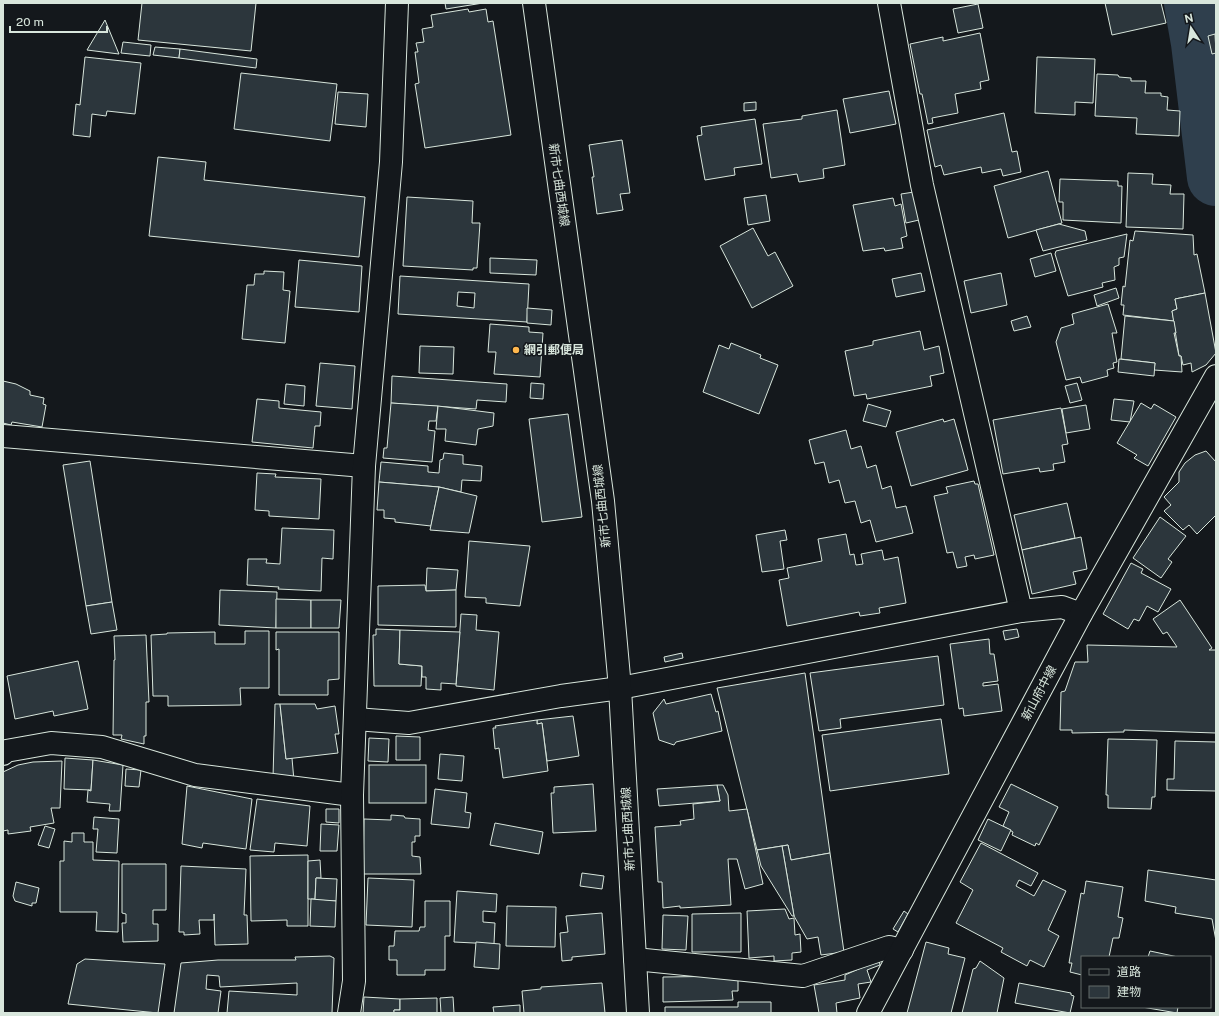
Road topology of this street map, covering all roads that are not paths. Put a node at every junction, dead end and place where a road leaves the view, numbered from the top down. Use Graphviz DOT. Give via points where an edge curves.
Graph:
graph roads {
  1 [pos="396,3"];
  2 [pos="534,3"];
  3 [pos="889,3"];
  4 [pos="1216,376"];
  5 [pos="3,436"];
  6 [pos="364,466"];
  7 [pos="1021,611"];
  8 [pos="1081,614"];
  9 [pos="620,688"];
  10 [pos="355,719"];
  11 [pos="4,747"];
  12 [pos="352,795"];
  13 [pos="902,950"];
  14 [pos="635,959"];
  15 [pos="348,1013"];
  16 [pos="638,1013"];
  17 [pos="868,1013"];
  1 -- 6 [label="street" via="391,162"];
  2 -- 9 [label="street, 新市七曲西城線" via="603,501"];
  3 -- 7 [label="street" via="922,185"];
  4 -- 8 [label="street, 新山府中線"];
  5 -- 6 [label="street"];
  6 -- 10 [label="street"];
  7 -- 8 [label="street" via="1062,607"];
  7 -- 9 [label="street"];
  8 -- 13 [label="street, 新山府中線"];
  9 -- 10 [label="street" via="409,723"];
  9 -- 14 [label="street, 新市七曲西城線"];
  10 -- 12 [label="street"];
  11 -- 12 [label="street" via="51,743 102,747 196,775"];
  12 -- 15 [label="street" via="354,981"];
  13 -- 14 [label="street" via="890,947 803,976"];
  13 -- 17 [label="street, 新山府中線"];
  14 -- 16 [label="street, 新市七曲西城線"];
}
